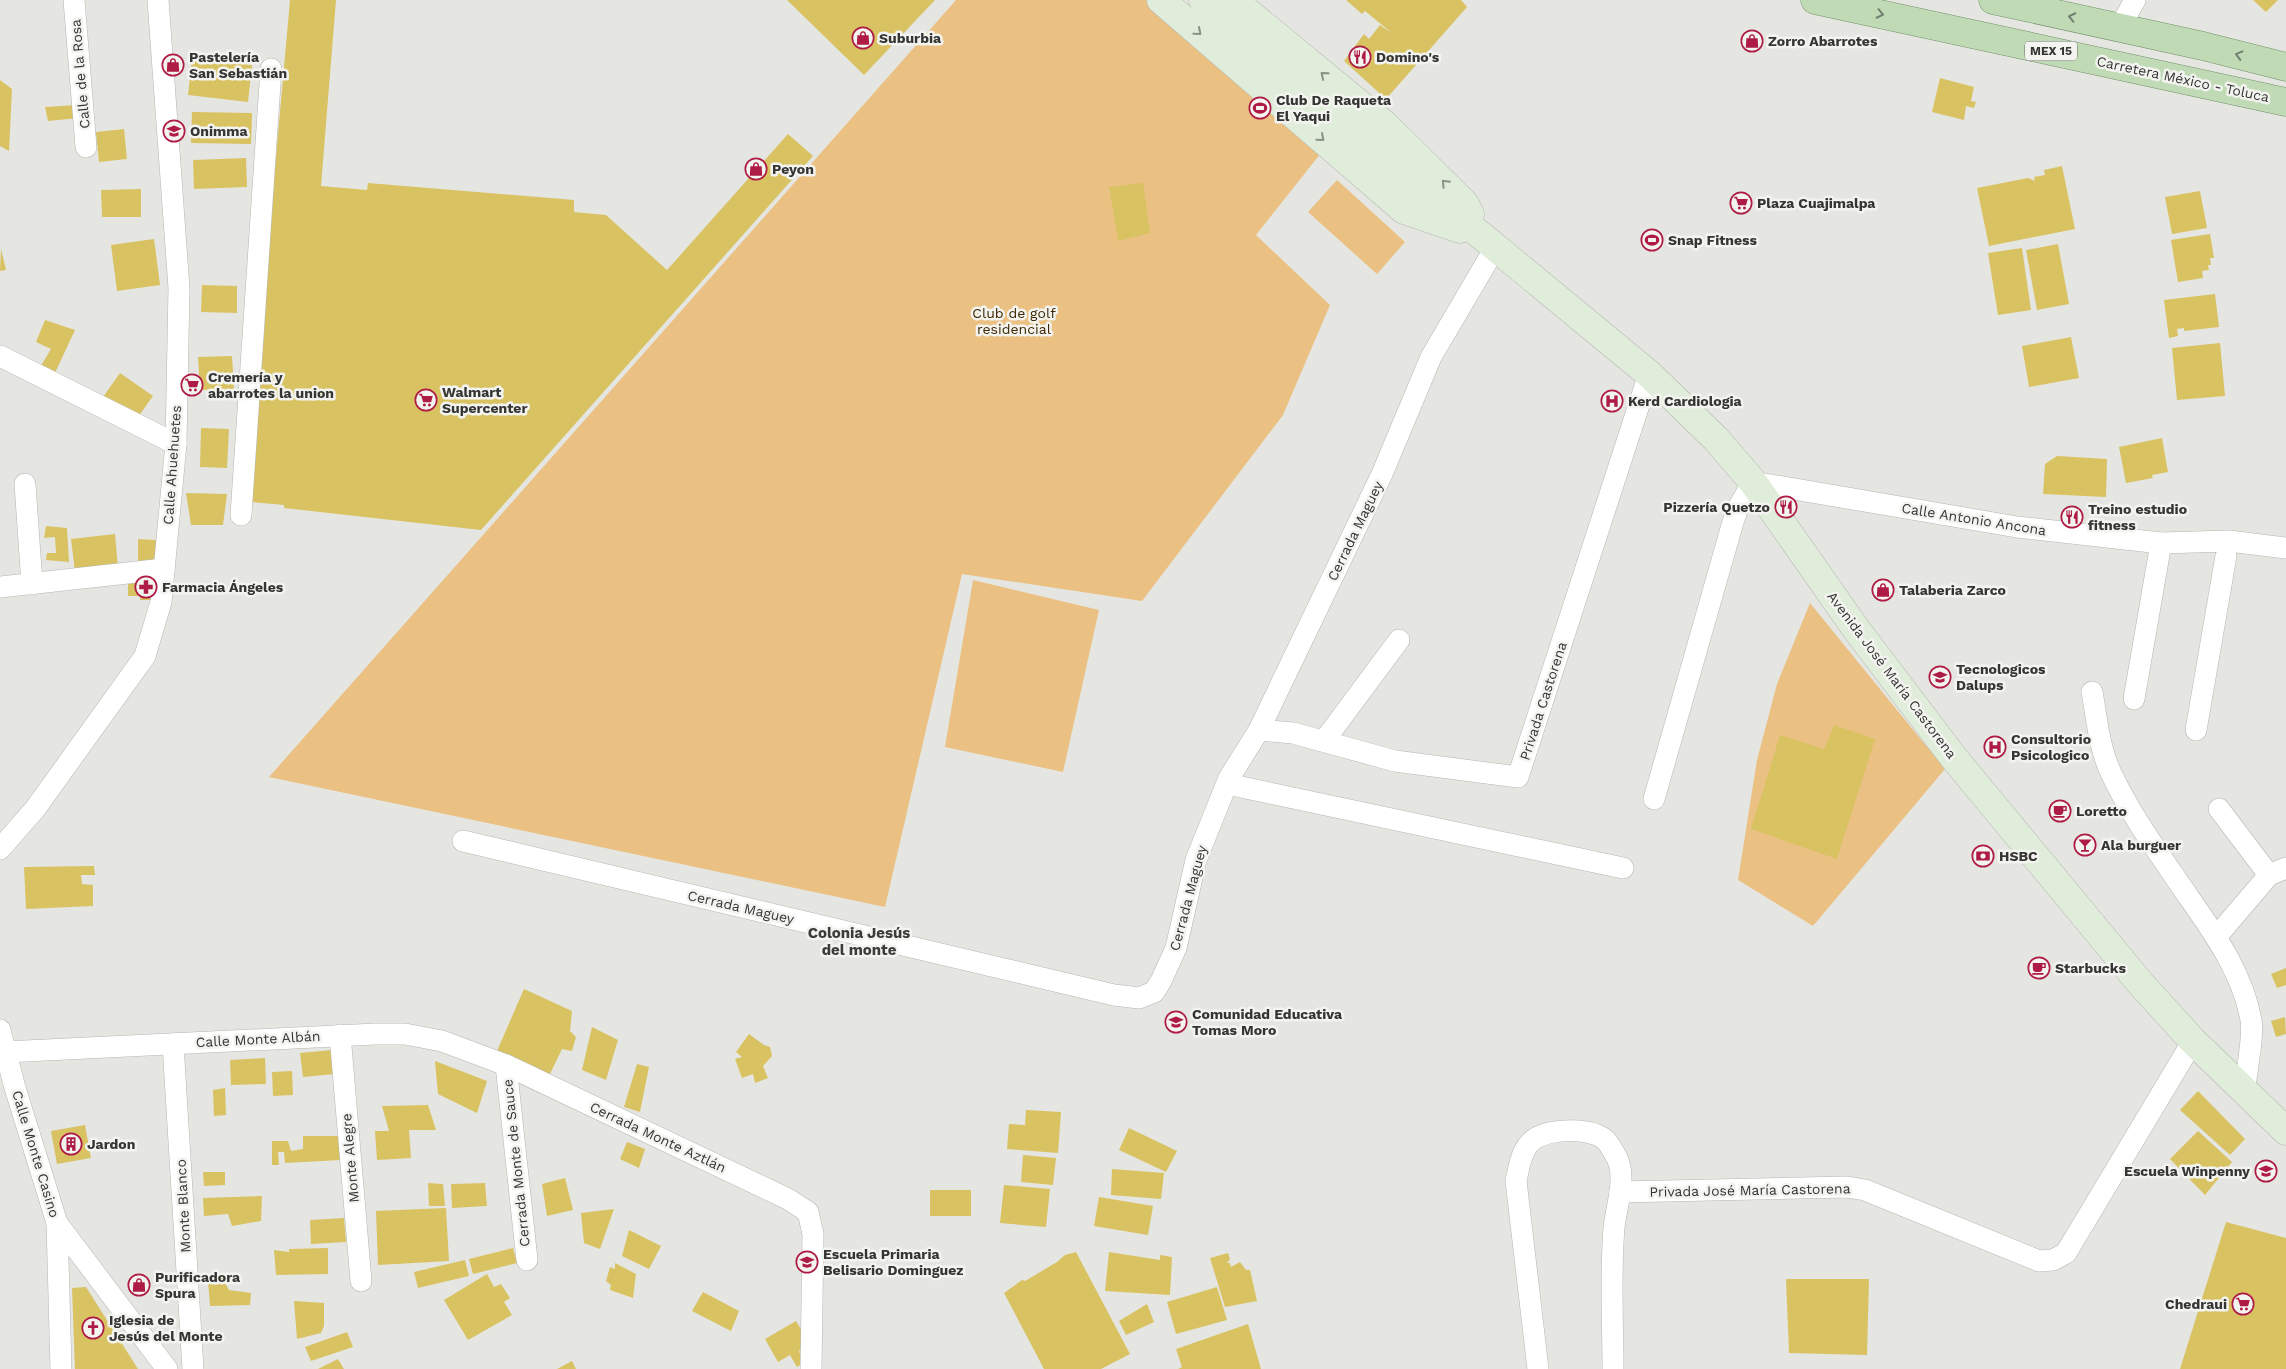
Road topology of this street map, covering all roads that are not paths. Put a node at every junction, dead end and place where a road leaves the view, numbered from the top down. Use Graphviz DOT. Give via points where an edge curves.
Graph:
graph roads {
  1 [pos="74,0"];
  2 [pos="158,0"];
  3 [pos="1161,0"];
  4 [pos="1203,0"];
  5 [pos="1233,0"];
  6 [pos="1815,0"];
  7 [pos="1993,0"];
  8 [pos="2135,0"];
  9 [pos="2120,27"];
  10 [pos="2286,67"];
  11 [pos="271,69"];
  12 [pos="2286,102"];
  13 [pos="86,147"];
  14 [pos="1489,243"];
  15 [pos="0,356"];
  16 [pos="1649,374"];
  17 [pos="176,444"];
  18 [pos="1753,482"];
  19 [pos="25,484"];
  20 [pos="241,515"];
  21 [pos="2161,542"];
  22 [pos="2286,548"];
  23 [pos="2226,556"];
  24 [pos="164,569"];
  25 [pos="32,584"];
  26 [pos="0,587"];
  27 [pos="1399,640"];
  28 [pos="2092,692"];
  29 [pos="2134,699"];
  30 [pos="1259,730"];
  31 [pos="2196,730"];
  32 [pos="1324,741"];
  33 [pos="1227,784"];
  34 [pos="1654,798"];
  35 [pos="2219,809"];
  36 [pos="462,840"];
  37 [pos="0,850"];
  38 [pos="1623,868"];
  39 [pos="2277,871"];
  40 [pos="2216,936"];
  41 [pos="0,1030"];
  42 [pos="340,1034"];
  43 [pos="2193,1041"];
  44 [pos="173,1044"];
  45 [pos="5,1052"];
  46 [pos="506,1065"];
  47 [pos="7,1092"];
  48 [pos="2244,1092"];
  49 [pos="2286,1131"];
  50 [pos="1620,1192"];
  51 [pos="57,1223"];
  52 [pos="527,1260"];
  53 [pos="361,1281"];
  54 [pos="61,1369"];
  55 [pos="167,1369"];
  56 [pos="193,1369"];
  57 [pos="810,1369"];
  58 [pos="1538,1369"];
  59 [pos="1613,1369"];
  1 -- 13 [label="street, Calle de la Rosa"];
  2 -- 17 [label="street, Calle Ahuehuetes" via="179,288"];
  3 -- 14 [label="main road, Avenida José María Castorena, one-way" via="1404,210"];
  4 -- 14 [label="main road, Avenida José María Castorena" via="1415,184"];
  14 -- 5 [label="main road, Avenida José María Castorena, one-way" via="1464,203 1385,124"];
  6 -- 12 [label="main road, Carretera México - Toluca / MEX 15, one-way"];
  9 -- 7 [label="main road, one-way"];
  8 -- 9 [label="street"];
  10 -- 9 [label="main road, one-way"];
  11 -- 20 [label="street"];
  14 -- 16 [label="main road, Avenida José María Castorena"];
  14 -- 30 [label="street, Cerrada Maguey" via="1431,357 1382,474"];
  15 -- 17 [label="street"];
  16 -- 18 [label="main road, Avenida José María Castorena" via="1716,439"];
  16 -- 32 [label="street, Privada Castorena" via="1518,777 1395,761"];
  17 -- 24 [label="street, Calle Ahuehuetes"];
  18 -- 21 [label="street, Calle Antonio Ancona" via="2017,527"];
  18 -- 34 [label="street" via="1732,522"];
  18 -- 43 [label="main road, Avenida José María Castorena" via="1856,629 1954,758 2141,984"];
  19 -- 25 [label="street"];
  21 -- 22 [label="street, Calle Antonio Ancona" via="2229,541"];
  21 -- 29 [label="street"];
  23 -- 31 [label="street"];
  24 -- 25 [label="street"];
  24 -- 37 [label="street, Calle Ahuehuetes" via="161,602 145,656 35,809"];
  25 -- 26 [label="street"];
  27 -- 32 [label="street"];
  28 -- 40 [label="street" via="2110,772 2162,858"];
  30 -- 32 [label="street, Privada Castorena" via="1293,733"];
  30 -- 33 [label="street, Cerrada Maguey"];
  33 -- 36 [label="street, Cerrada Maguey" via="1196,860 1176,948 1154,992 1139,998 1114,995"];
  33 -- 38 [label="street"];
  35 -- 39 [label="street"];
  39 -- 40 [label="street"];
  40 -- 48 [label="street" via="2244,990 2252,1023"];
  41 -- 45 [label="street, Calle Monte Casino"];
  42 -- 44 [label="street, Calle Monte Albán"];
  42 -- 46 [label="street, Calle Monte Albán" via="405,1034 442,1041"];
  42 -- 53 [label="street, Monte Alegre"];
  43 -- 48 [label="main road, Avenida José María Castorena"];
  43 -- 50 [label="street, Privada José María Castorena" via="2066,1253 2053,1260 2039,1261 1856,1188"];
  44 -- 45 [label="street, Calle Monte Albán"];
  44 -- 56 [label="street, Monte Blanco"];
  45 -- 47 [label="street, Calle Monte Casino"];
  46 -- 52 [label="street, Cerrada Monte de Sauce"];
  46 -- 57 [label="street, Cerrada Monte Aztlán" via="780,1194 808,1212 813,1234"];
  47 -- 51 [label="street, Calle Monte Casino"];
  48 -- 49 [label="main road, Avenida José María Castorena"];
  50 -- 58 [label="street" via="1619,1164 1607,1141 1585,1130 1557,1132 1536,1138 1521,1156 1516,1181"];
  50 -- 59 [label="street" via="1614,1244"];
  51 -- 54 [label="street, Calle Monte Casino"];
  51 -- 55 [label="street"];
}
